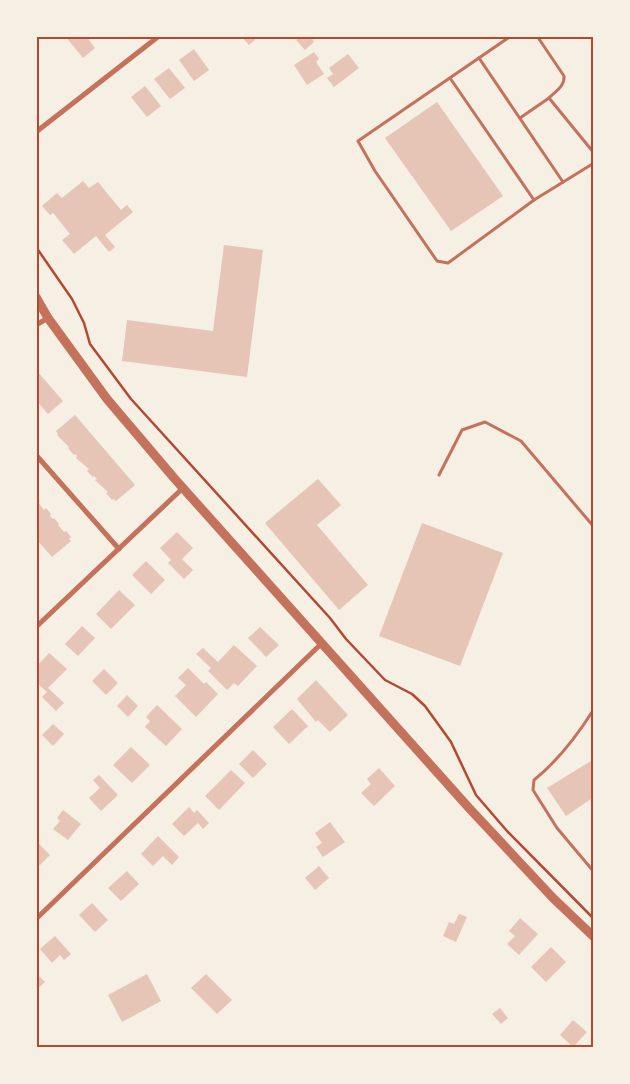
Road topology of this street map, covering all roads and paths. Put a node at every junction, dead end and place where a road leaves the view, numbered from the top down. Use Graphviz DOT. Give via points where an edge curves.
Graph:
graph roads {
  1 [pos="159,36"];
  2 [pos="511,36"];
  3 [pos="537,36"];
  4 [pos="479,58"];
  5 [pos="450,78"];
  6 [pos="549,98"];
  7 [pos="520,118"];
  8 [pos="36,132"];
  9 [pos="594,153"];
  10 [pos="594,163"];
  11 [pos="563,182"];
  12 [pos="534,200"];
  13 [pos="36,247"];
  14 [pos="36,297"];
  15 [pos="48,318"];
  16 [pos="36,325"];
  17 [pos="36,454"];
  18 [pos="439,475"];
  19 [pos="183,488"];
  20 [pos="594,527"];
  21 [pos="119,549"];
  22 [pos="36,627"];
  23 [pos="322,643"];
  24 [pos="594,709"];
  25 [pos="594,872"];
  26 [pos="36,919"];
  27 [pos="594,919"];
  28 [pos="594,937"];
  1 -- 8 [label="street"];
  2 -- 4 [label="lane"];
  3 -- 6 [label="lane" via="565,81"];
  4 -- 5 [label="lane"];
  4 -- 7 [label="lane"];
  5 -- 12 [label="lane"];
  5 -- 12 [label="lane" via="358,141 375,171 437,261 448,262"];
  6 -- 7 [label="lane"];
  6 -- 9 [label="lane"];
  7 -- 11 [label="lane"];
  10 -- 11 [label="lane"];
  11 -- 12 [label="lane"];
  13 -- 27 [label="path" via="72,299 90,344 131,399 385,680 412,694 425,706 452,742 476,795"];
  14 -- 15 [label="street"];
  15 -- 16 [label="street"];
  15 -- 19 [label="street" via="107,399"];
  17 -- 21 [label="street"];
  18 -- 20 [label="lane" via="462,430 485,422 521,441"];
  19 -- 21 [label="street"];
  19 -- 23 [label="street"];
  21 -- 22 [label="street"];
  23 -- 26 [label="street"];
  23 -- 28 [label="street" via="469,808"];
  24 -- 25 [label="lane" via="552,766 534,780 533,790 557,828"];
}
